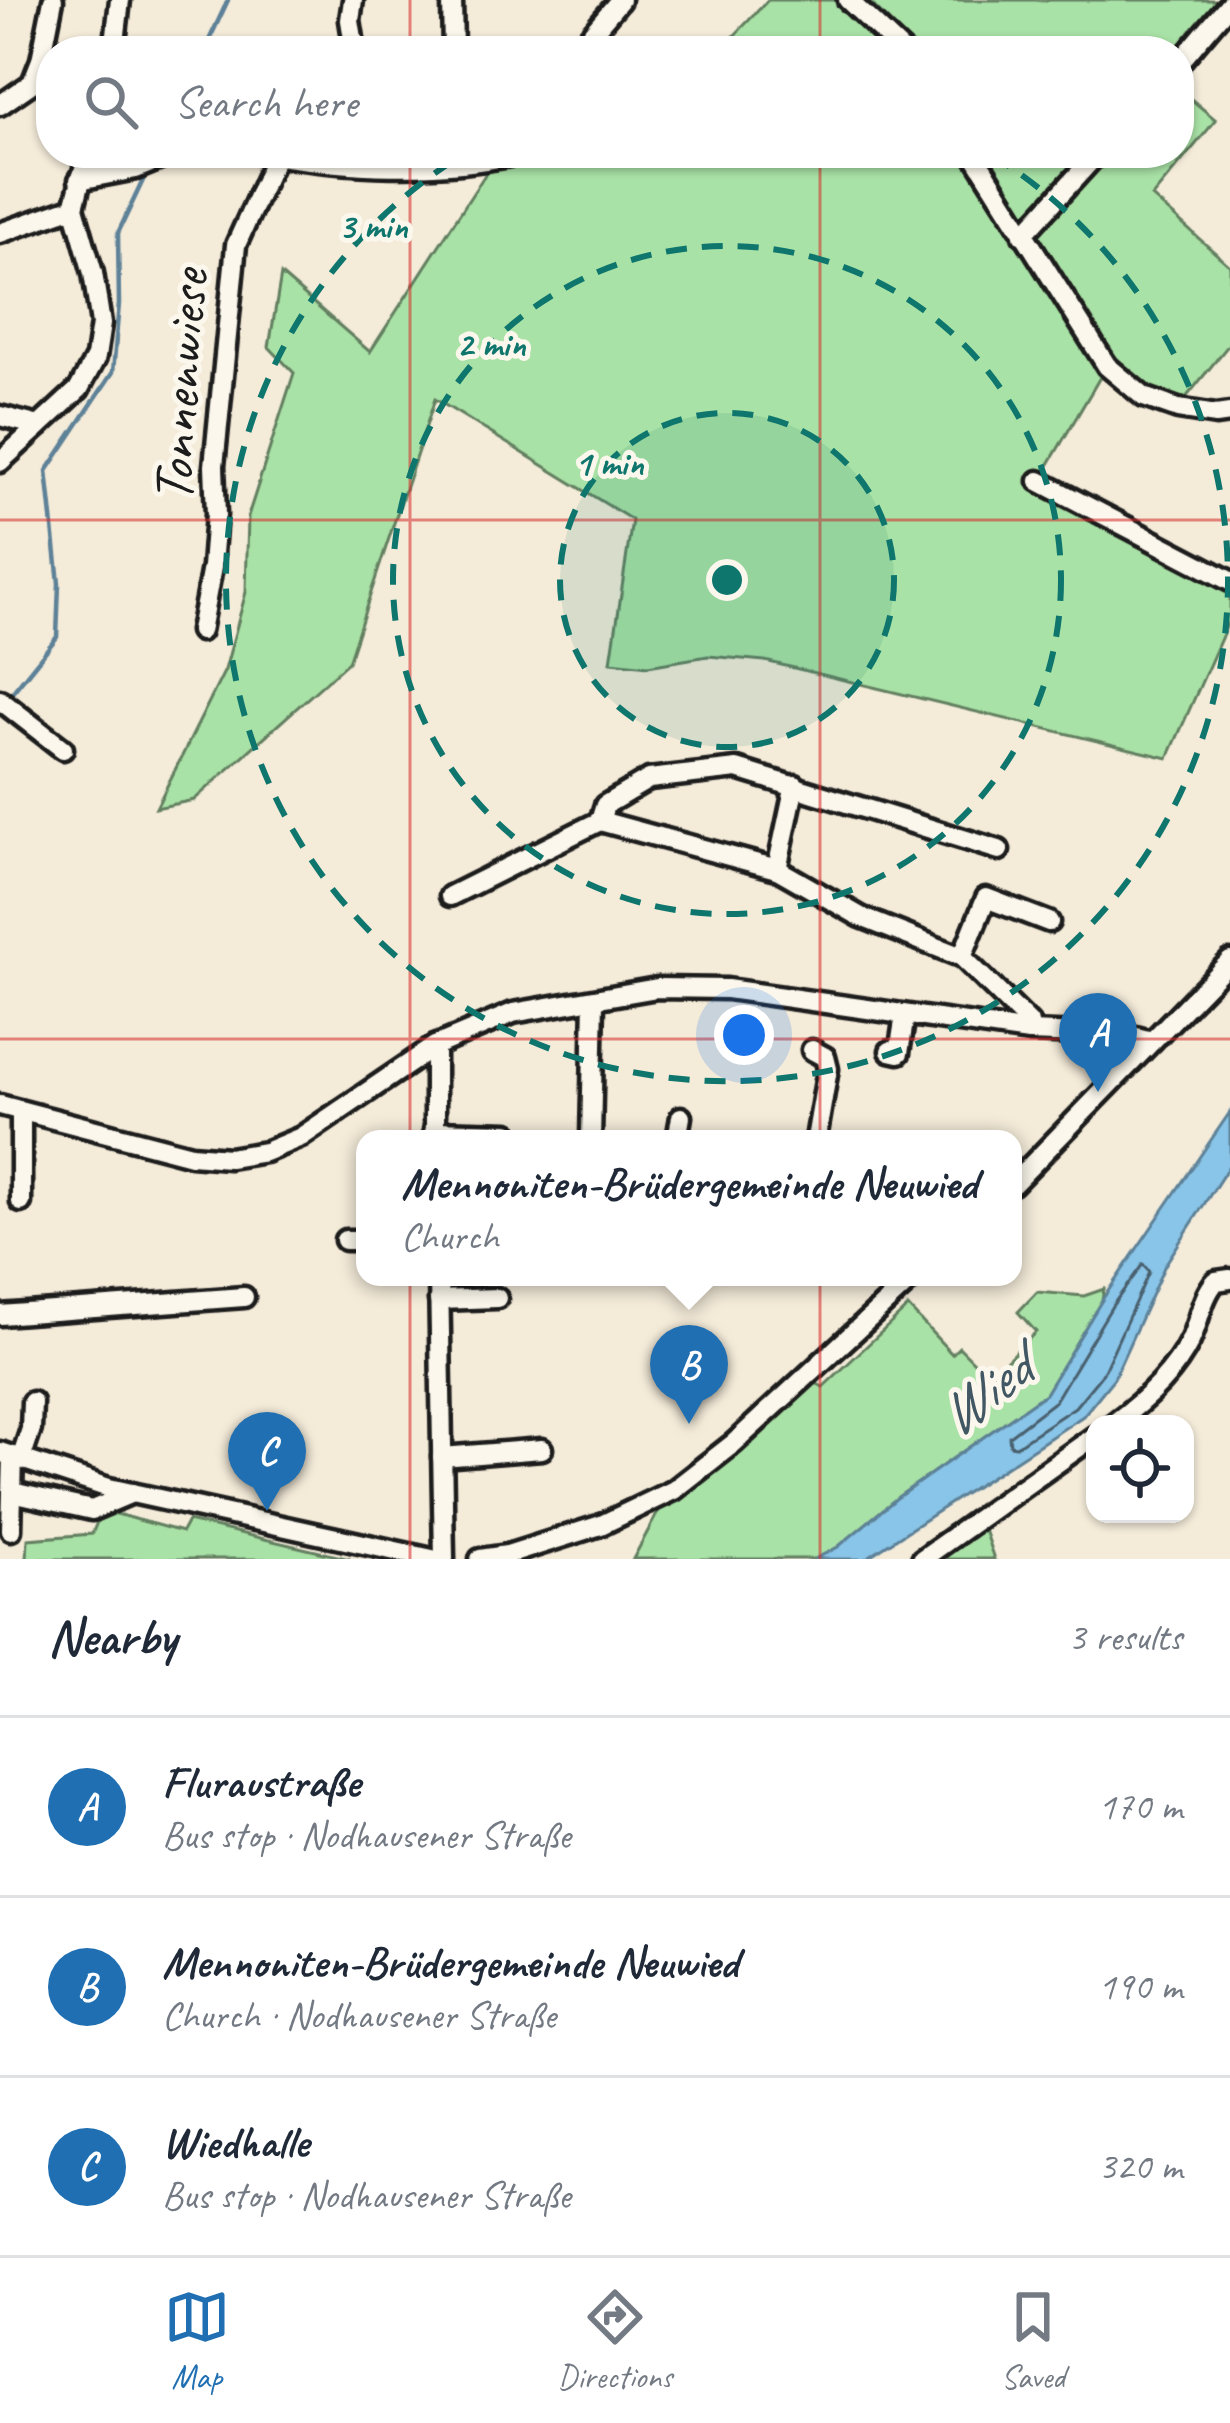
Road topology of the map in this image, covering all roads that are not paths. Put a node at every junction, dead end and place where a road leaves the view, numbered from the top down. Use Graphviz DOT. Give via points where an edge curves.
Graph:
graph roads {
  1 [pos="53,0"];
  2 [pos="120,0"];
  3 [pos="353,0"];
  4 [pos="452,0"];
  5 [pos="620,0"];
  6 [pos="848,0"];
  7 [pos="1230,3"];
  8 [pos="46,36"];
  9 [pos="116,36"];
  10 [pos="353,36"];
  11 [pos="453,36"];
  12 [pos="590,36"];
  13 [pos="886,36"];
  14 [pos="1194,45"];
  15 [pos="36,73"];
  16 [pos="0,105"];
  17 [pos="83,168"];
  18 [pos="138,168"];
  19 [pos="263,168"];
  20 [pos="983,168"];
  21 [pos="1084,168"];
  22 [pos="79,180"];
  23 [pos="74,207"];
  24 [pos="0,233"];
  25 [pos="1023,235"];
  26 [pos="1230,413"];
  27 [pos="0,416"];
  28 [pos="39,426"];
  29 [pos="0,462"];
  30 [pos="1039,481"];
  31 [pos="1230,581"];
  32 [pos="200,631"];
  33 [pos="0,700"];
  34 [pos="63,748"];
  35 [pos="795,785"];
  36 [pos="600,821"];
  37 [pos="999,850"];
  38 [pos="777,868"];
  39 [pos="450,896"];
  40 [pos="1049,922"];
  41 [pos="962,957"];
  42 [pos="1228,966"];
  43 [pos="594,1000"];
  44 [pos="905,1015"];
  45 [pos="1029,1032"];
  46 [pos="1152,1041"];
  47 [pos="435,1046"];
  48 [pos="812,1050"];
  49 [pos="890,1051"];
  50 [pos="0,1105"];
  51 [pos="21,1111"];
  52 [pos="681,1117"];
  53 [pos="435,1130"];
  54 [pos="591,1130"];
  55 [pos="679,1130"];
  56 [pos="818,1130"];
  57 [pos="1022,1175"];
  58 [pos="21,1202"];
  59 [pos="1230,1279"];
  60 [pos="439,1286"];
  61 [pos="904,1286"];
  62 [pos="244,1297"];
  63 [pos="496,1298"];
  64 [pos="439,1300"];
  65 [pos="0,1315"];
  66 [pos="32,1402"];
  67 [pos="1122,1415"];
  68 [pos="1086,1442"];
  69 [pos="542,1449"];
  70 [pos="11,1456"];
  71 [pos="442,1457"];
  72 [pos="12,1492"];
  73 [pos="132,1493"];
  74 [pos="11,1530"];
  75 [pos="432,1559"];
  76 [pos="444,1559"];
  77 [pos="480,1559"];
  78 [pos="922,1559"];
  1 -- 8 [label="street"];
  2 -- 9 [label="street"];
  3 -- 10 [label="street"];
  4 -- 11 [label="street"];
  5 -- 12 [label="street"];
  6 -- 13 [label="street"];
  7 -- 14 [label="street"];
  15 -- 16 [label="street"];
  17 -- 22 [label="street"];
  18 -- 22 [label="street"];
  19 -- 32 [label="street, Tonnenwiese" via="236,245"];
  20 -- 25 [label="street"];
  21 -- 25 [label="street"];
  22 -- 23 [label="street"];
  23 -- 24 [label="street"];
  23 -- 28 [label="street" via="93,273 99,340 79,389"];
  25 -- 26 [label="street" via="1107,365 1131,386 1178,409"];
  27 -- 28 [label="street"];
  28 -- 29 [label="street"];
  30 -- 31 [label="street"];
  33 -- 34 [label="street"];
  35 -- 36 [label="street" via="737,769 649,779 605,805"];
  35 -- 37 [label="street"];
  35 -- 38 [label="street"];
  36 -- 38 [label="street"];
  36 -- 39 [label="street"];
  38 -- 41 [label="street" via="861,916"];
  40 -- 41 [label="street" via="986,898"];
  41 -- 45 [label="street"];
  42 -- 46 [label="street"];
  43 -- 44 [label="street" via="657,988 727,989"];
  43 -- 47 [label="street" via="513,1013"];
  43 -- 54 [label="street"];
  44 -- 45 [label="street"];
  44 -- 49 [label="street" via="899,1053"];
  45 -- 46 [label="street"];
  46 -- 57 [label="street"];
  47 -- 51 [label="street" via="301,1137 229,1158"];
  47 -- 53 [label="street"];
  48 -- 56 [label="street" via="828,1069"];
  50 -- 51 [label="street"];
  51 -- 58 [label="street"];
  52 -- 55 [label="street"];
  59 -- 67 [label="street" via="1208,1289 1189,1345"];
  60 -- 64 [label="street"];
  61 -- 77 [label="street" via="674,1490 601,1525"];
  62 -- 65 [label="street"];
  63 -- 64 [label="street"];
  64 -- 71 [label="street"];
  66 -- 70 [label="street" via="31,1429"];
  68 -- 78 [label="street"];
  69 -- 71 [label="street"];
  70 -- 72 [label="street"];
  70 -- 73 [label="street"];
  71 -- 76 [label="street"];
  72 -- 73 [label="street" via="92,1510"];
  72 -- 74 [label="street"];
  73 -- 75 [label="street"];
}
